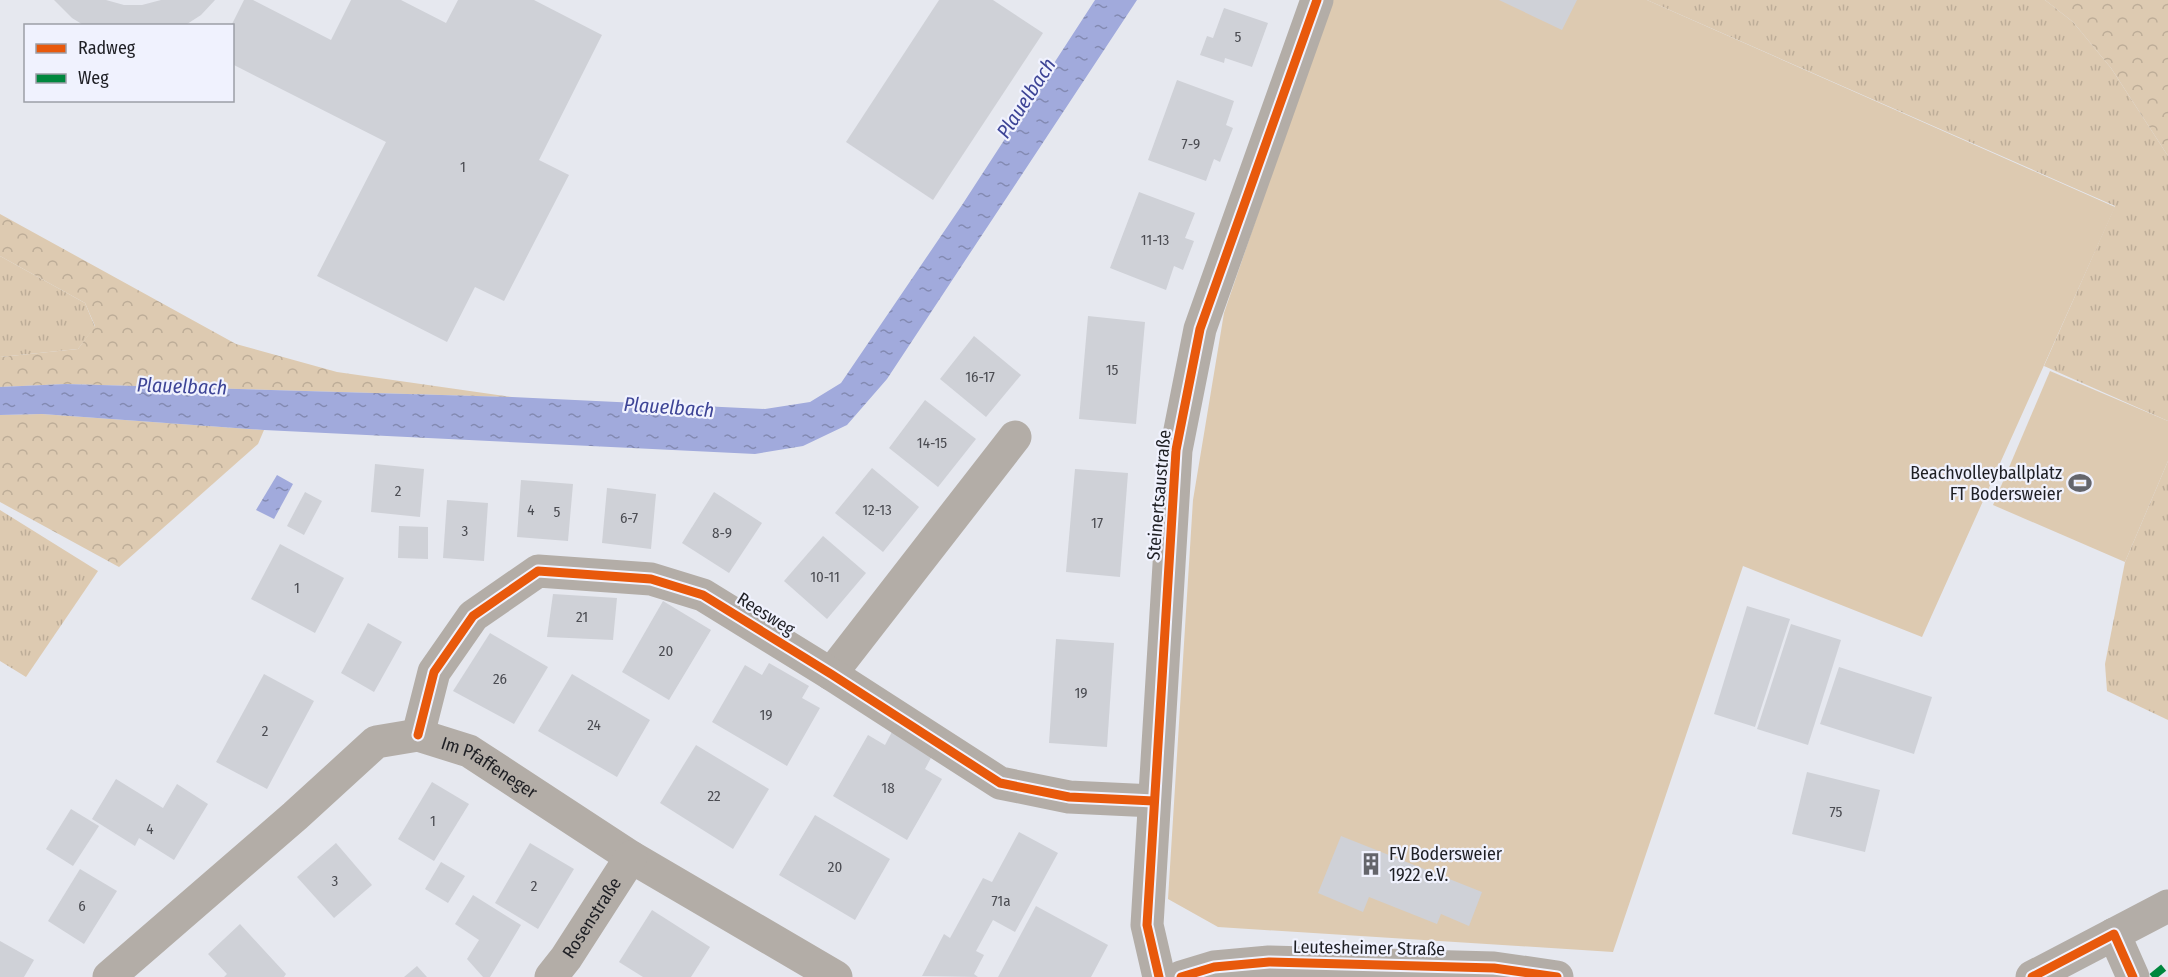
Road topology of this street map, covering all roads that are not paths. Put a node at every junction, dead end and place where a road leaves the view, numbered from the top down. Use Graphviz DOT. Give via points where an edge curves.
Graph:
graph roads {
  1 [pos="1317,0"];
  2 [pos="1015,437"];
  3 [pos="831,674"];
  4 [pos="418,735"];
  5 [pos="1154,801"];
  6 [pos="631,857"];
  7 [pos="2168,906"];
  8 [pos="2114,934"];
  9 [pos="109,977"];
  10 [pos="551,977"];
  11 [pos="836,977"];
  12 [pos="1159,977"];
  13 [pos="1181,977"];
  14 [pos="1557,977"];
  15 [pos="2032,977"];
  16 [pos="2133,977"];
  1 -- 5 [label="street, Steinertsaustraße" via="1200,329 1176,450"];
  2 -- 3 [label="street"];
  3 -- 4 [label="street, Reesweg" via="703,595 651,579 538,571 473,616 434,672"];
  3 -- 5 [label="street, Reesweg" via="1000,783 1069,797"];
  4 -- 6 [label="street, Im Pfaffeneger" via="469,751"];
  4 -- 9 [label="street, Im Pfaffeneger" via="376,742"];
  5 -- 12 [label="street, Steinertsaustraße" via="1147,925"];
  6 -- 10 [label="street, Rosenstraße"];
  6 -- 11 [label="street, Im Pfaffeneger"];
  7 -- 8 [label="street"];
  8 -- 15 [label="street"];
  8 -- 16 [label="street"];
  13 -- 14 [label="street, Leutesheimer Straße" via="1214,967 1269,962 1494,968"];
}
